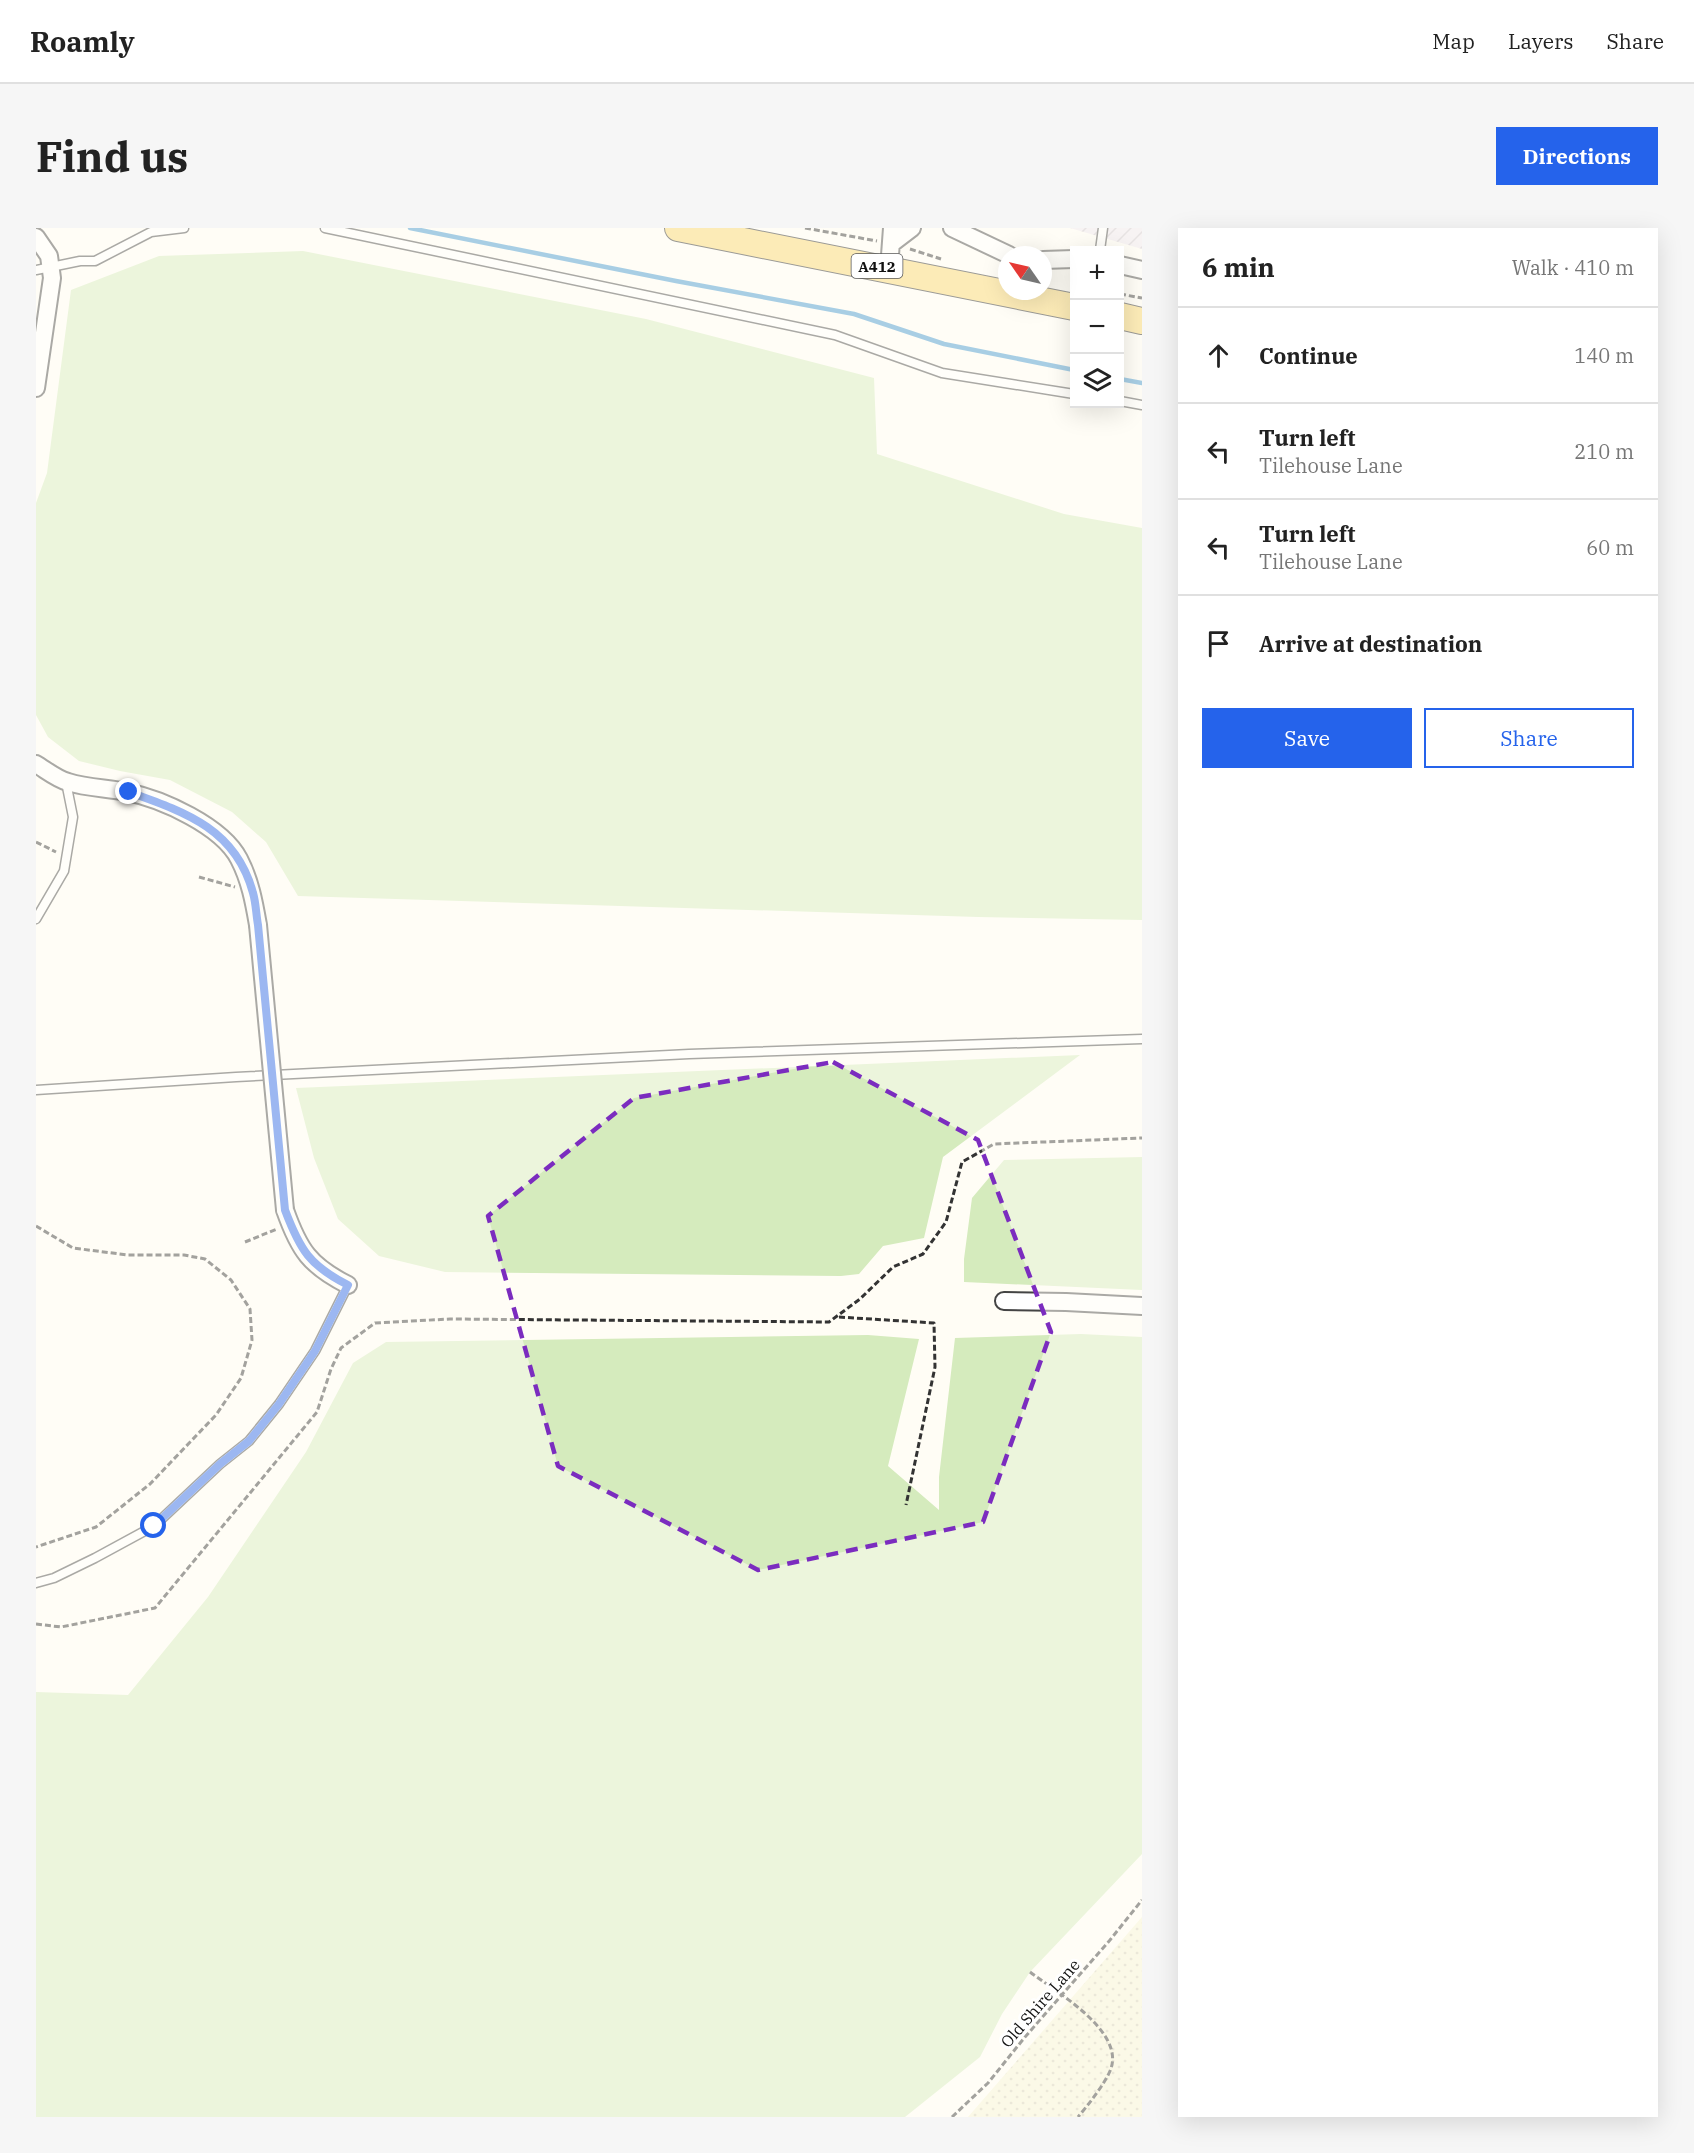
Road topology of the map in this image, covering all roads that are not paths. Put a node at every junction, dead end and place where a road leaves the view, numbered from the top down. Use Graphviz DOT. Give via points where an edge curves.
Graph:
graph roads {
  1 [pos="184,228"];
  2 [pos="325,228"];
  3 [pos="678,228"];
  4 [pos="912,228"];
  5 [pos="952,228"];
  6 [pos="1103,228"];
  7 [pos="892,236"];
  8 [pos="36,237"];
  9 [pos="1101,246"];
  10 [pos="998,249"];
  11 [pos="1070,259"];
  12 [pos="1052,260"];
  13 [pos="1124,266"];
  14 [pos="44,269"];
  15 [pos="889,269"];
  16 [pos="1142,270"];
  17 [pos="1070,306"];
  18 [pos="1124,317"];
  19 [pos="1142,321"];
  20 [pos="36,388"];
  21 [pos="1070,393"];
  22 [pos="1124,402"];
  23 [pos="1142,405"];
  24 [pos="36,764"];
  25 [pos="66,782"];
  26 [pos="36,919"];
  27 [pos="1142,1039"];
  28 [pos="36,1090"];
  29 [pos="348,1285"];
  30 [pos="1004,1301"];
  31 [pos="1142,1306"];
  32 [pos="36,1582"];
  1 -- 14 [label="lane" via="151,232 95,261"];
  2 -- 21 [label="lane" via="835,334 942,373"];
  3 -- 15 [label="main road, A412"];
  4 -- 7 [label="street"];
  5 -- 10 [label="street"];
  6 -- 9 [label="lane"];
  7 -- 15 [label="street"];
  8 -- 14 [label="street" via="49,256"];
  11 -- 12 [label="street"];
  13 -- 16 [label="street"];
  14 -- 20 [label="street" via="50,297"];
  15 -- 17 [label="main road, A412"];
  18 -- 19 [label="main road"];
  22 -- 23 [label="lane"];
  24 -- 25 [label="street"];
  25 -- 26 [label="lane" via="73,818 64,871"];
  25 -- 29 [label="street, bridge" via="129,792 178,809 216,833 239,858 253,892 258,925 287,1217 304,1253 325,1274"];
  27 -- 28 [label="lane" via="689,1053"];
  29 -- 32 [label="lane" via="315,1351 249,1441 154,1526 54,1578"];
  30 -- 31 [label="street"];
}
